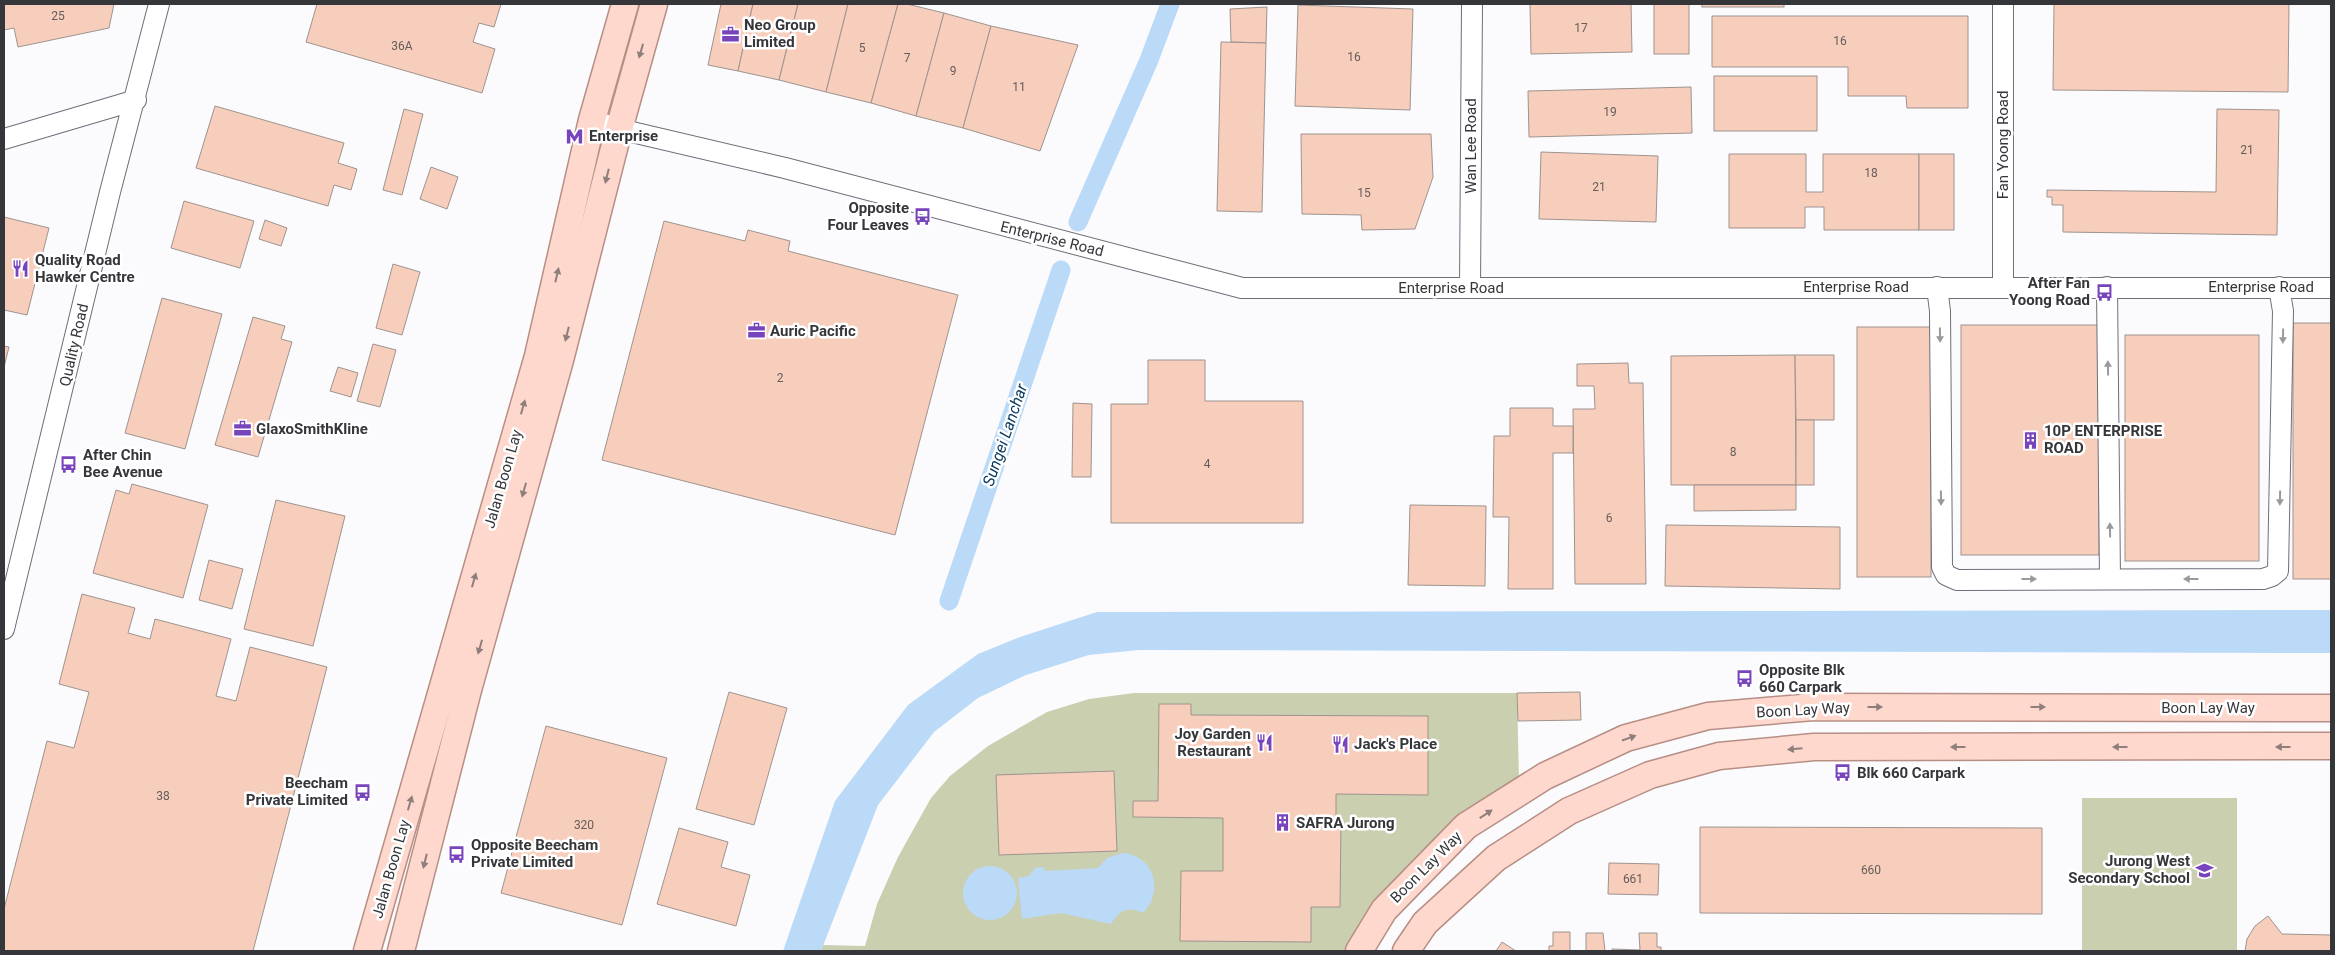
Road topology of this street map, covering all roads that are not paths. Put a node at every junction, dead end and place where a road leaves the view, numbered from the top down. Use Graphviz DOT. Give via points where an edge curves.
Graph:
graph roads {
  1 [pos="160,4"];
  2 [pos="625,4"];
  3 [pos="654,4"];
  4 [pos="1472,4"];
  5 [pos="2003,4"];
  6 [pos="136,100"];
  7 [pos="592,120"];
  8 [pos="619,129"];
  9 [pos="4,139"];
  10 [pos="2003,286"];
  11 [pos="1470,287"];
  12 [pos="1937,287"];
  13 [pos="2107,287"];
  14 [pos="2279,287"];
  15 [pos="2331,288"];
  16 [pos="2110,579"];
  17 [pos="4,629"];
  18 [pos="2331,708"];
  19 [pos="2331,746"];
  20 [pos="367,951"];
  21 [pos="401,951"];
  22 [pos="1359,951"];
  23 [pos="1406,951"];
  1 -- 6 [label="street, Quality Road"];
  2 -- 7 [label="main road, Jalan Boon Lay"];
  3 -- 8 [label="main road, Jalan Boon Lay, one-way"];
  4 -- 11 [label="street, Wan Lee Road"];
  5 -- 10 [label="street, Fan Yoong Road"];
  6 -- 9 [label="street"];
  6 -- 17 [label="street, Quality Road" via="110,192"];
  7 -- 8 [label="street, Enterprise Road"];
  20 -- 7 [label="main road, Jalan Boon Lay, one-way" via="538,356"];
  8 -- 11 [label="street, Enterprise Road" via="785,168 1242,288"];
  8 -- 21 [label="main road, Jalan Boon Lay, one-way"];
  10 -- 12 [label="street, Enterprise Road"];
  10 -- 13 [label="street, Enterprise Road"];
  11 -- 12 [label="street, Enterprise Road"];
  12 -- 16 [label="street, one-way" via="1940,311 1942,567 1946,575 1957,580"];
  13 -- 14 [label="street, Enterprise Road"];
  16 -- 13 [label="street, one-way"];
  14 -- 15 [label="street, Enterprise Road"];
  14 -- 16 [label="street, one-way" via="2283,311 2278,572 2264,578"];
  22 -- 18 [label="main road, Boon Lay Way, one-way" via="1384,910 1466,826 1545,776 1626,738 1708,716 1813,707"];
  19 -- 23 [label="main road, one-way" via="1814,747 1719,756 1650,775 1569,811 1496,858 1425,923"];
}
